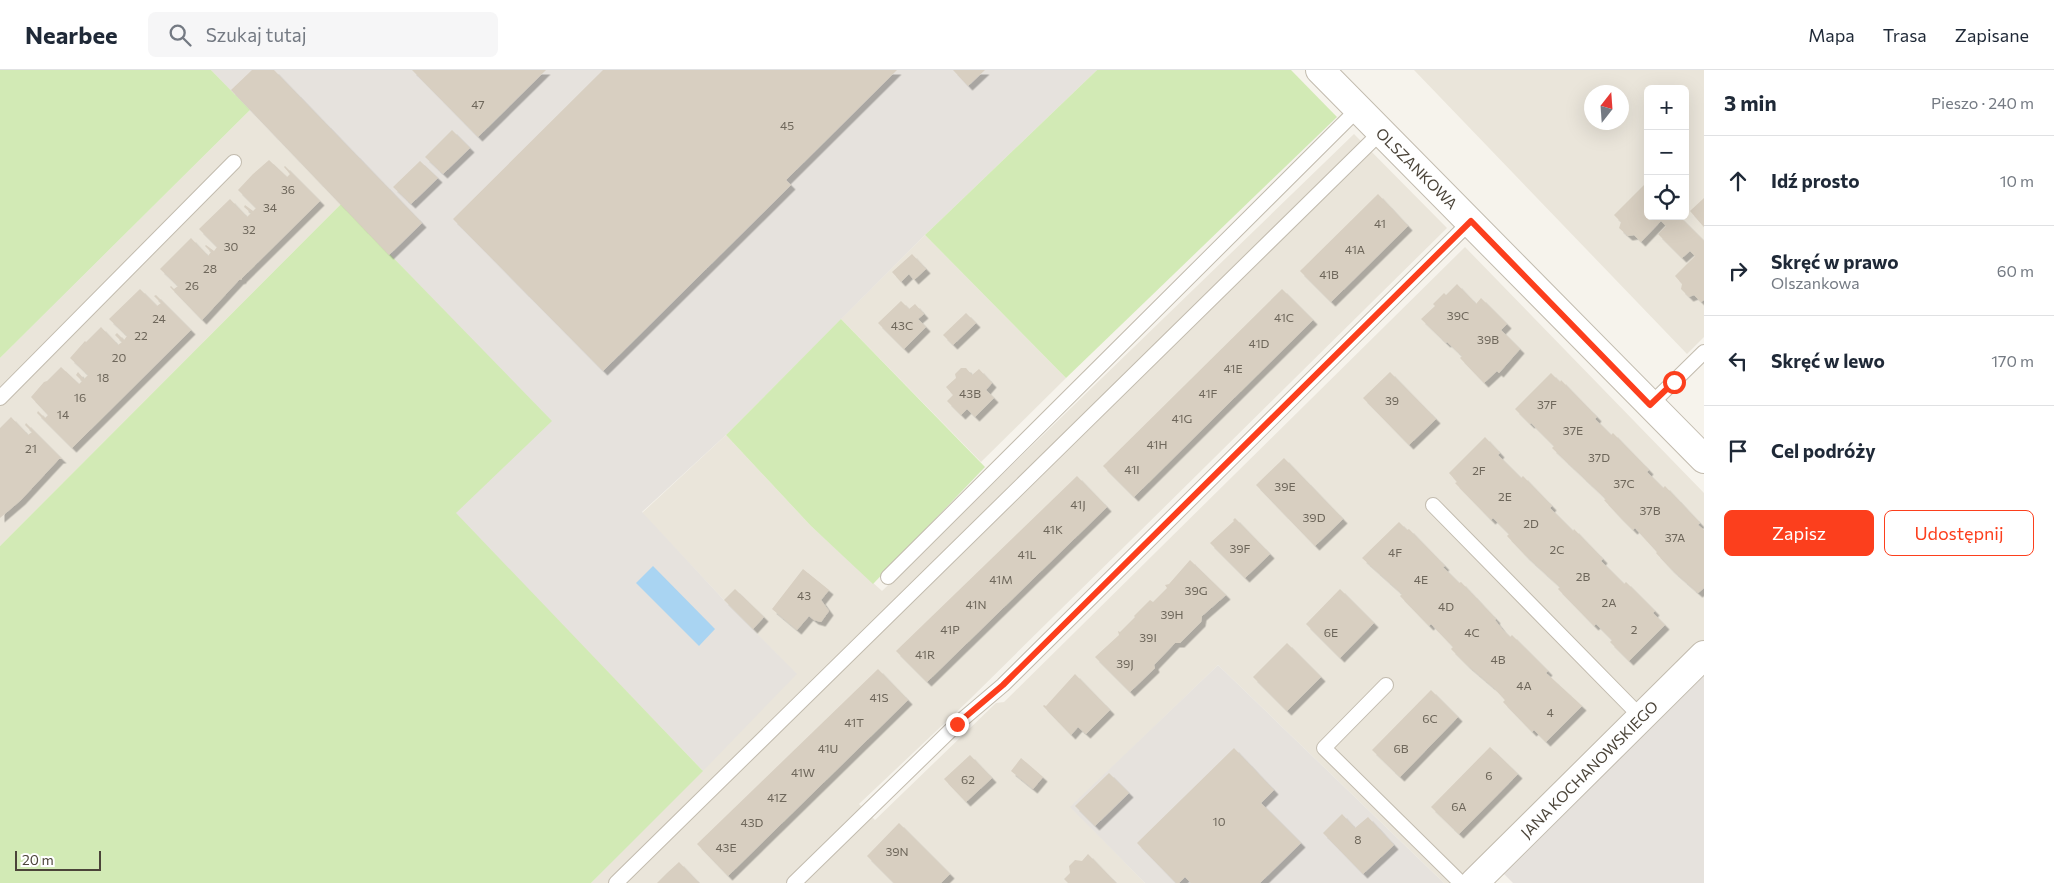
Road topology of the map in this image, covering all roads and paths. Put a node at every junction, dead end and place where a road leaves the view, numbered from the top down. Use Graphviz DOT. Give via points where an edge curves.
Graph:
graph roads {
  1 [pos="1320,70"];
  2 [pos="1358,109"];
  3 [pos="1381,132"];
  4 [pos="234,162"];
  5 [pos="1471,221"];
  6 [pos="1704,352"];
  7 [pos="0,398"];
  8 [pos="1650,405"];
  9 [pos="1704,459"];
  10 [pos="1433,505"];
  11 [pos="888,577"];
  12 [pos="1704,655"];
  13 [pos="1386,685"];
  14 [pos="1642,718"];
  15 [pos="616,883"];
  16 [pos="794,883"];
  17 [pos="1461,883"];
  18 [pos="1474,883"];
  1 -- 2 [label="street, OLSZANKOWA"];
  2 -- 3 [label="street, OLSZANKOWA"];
  2 -- 11 [label="lane"];
  3 -- 5 [label="street, OLSZANKOWA"];
  3 -- 15 [label="lane"];
  4 -- 7 [label="lane"];
  5 -- 8 [label="street, OLSZANKOWA"];
  5 -- 16 [label="lane" via="1003,685 957,724"];
  6 -- 8 [label="lane"];
  8 -- 9 [label="street, OLSZANKOWA"];
  10 -- 14 [label="lane"];
  12 -- 14 [label="street, JANA KOCHANOWSKIEGO"];
  13 -- 17 [label="lane" via="1324,748"];
  14 -- 18 [label="street, JANA KOCHANOWSKIEGO"];
}
